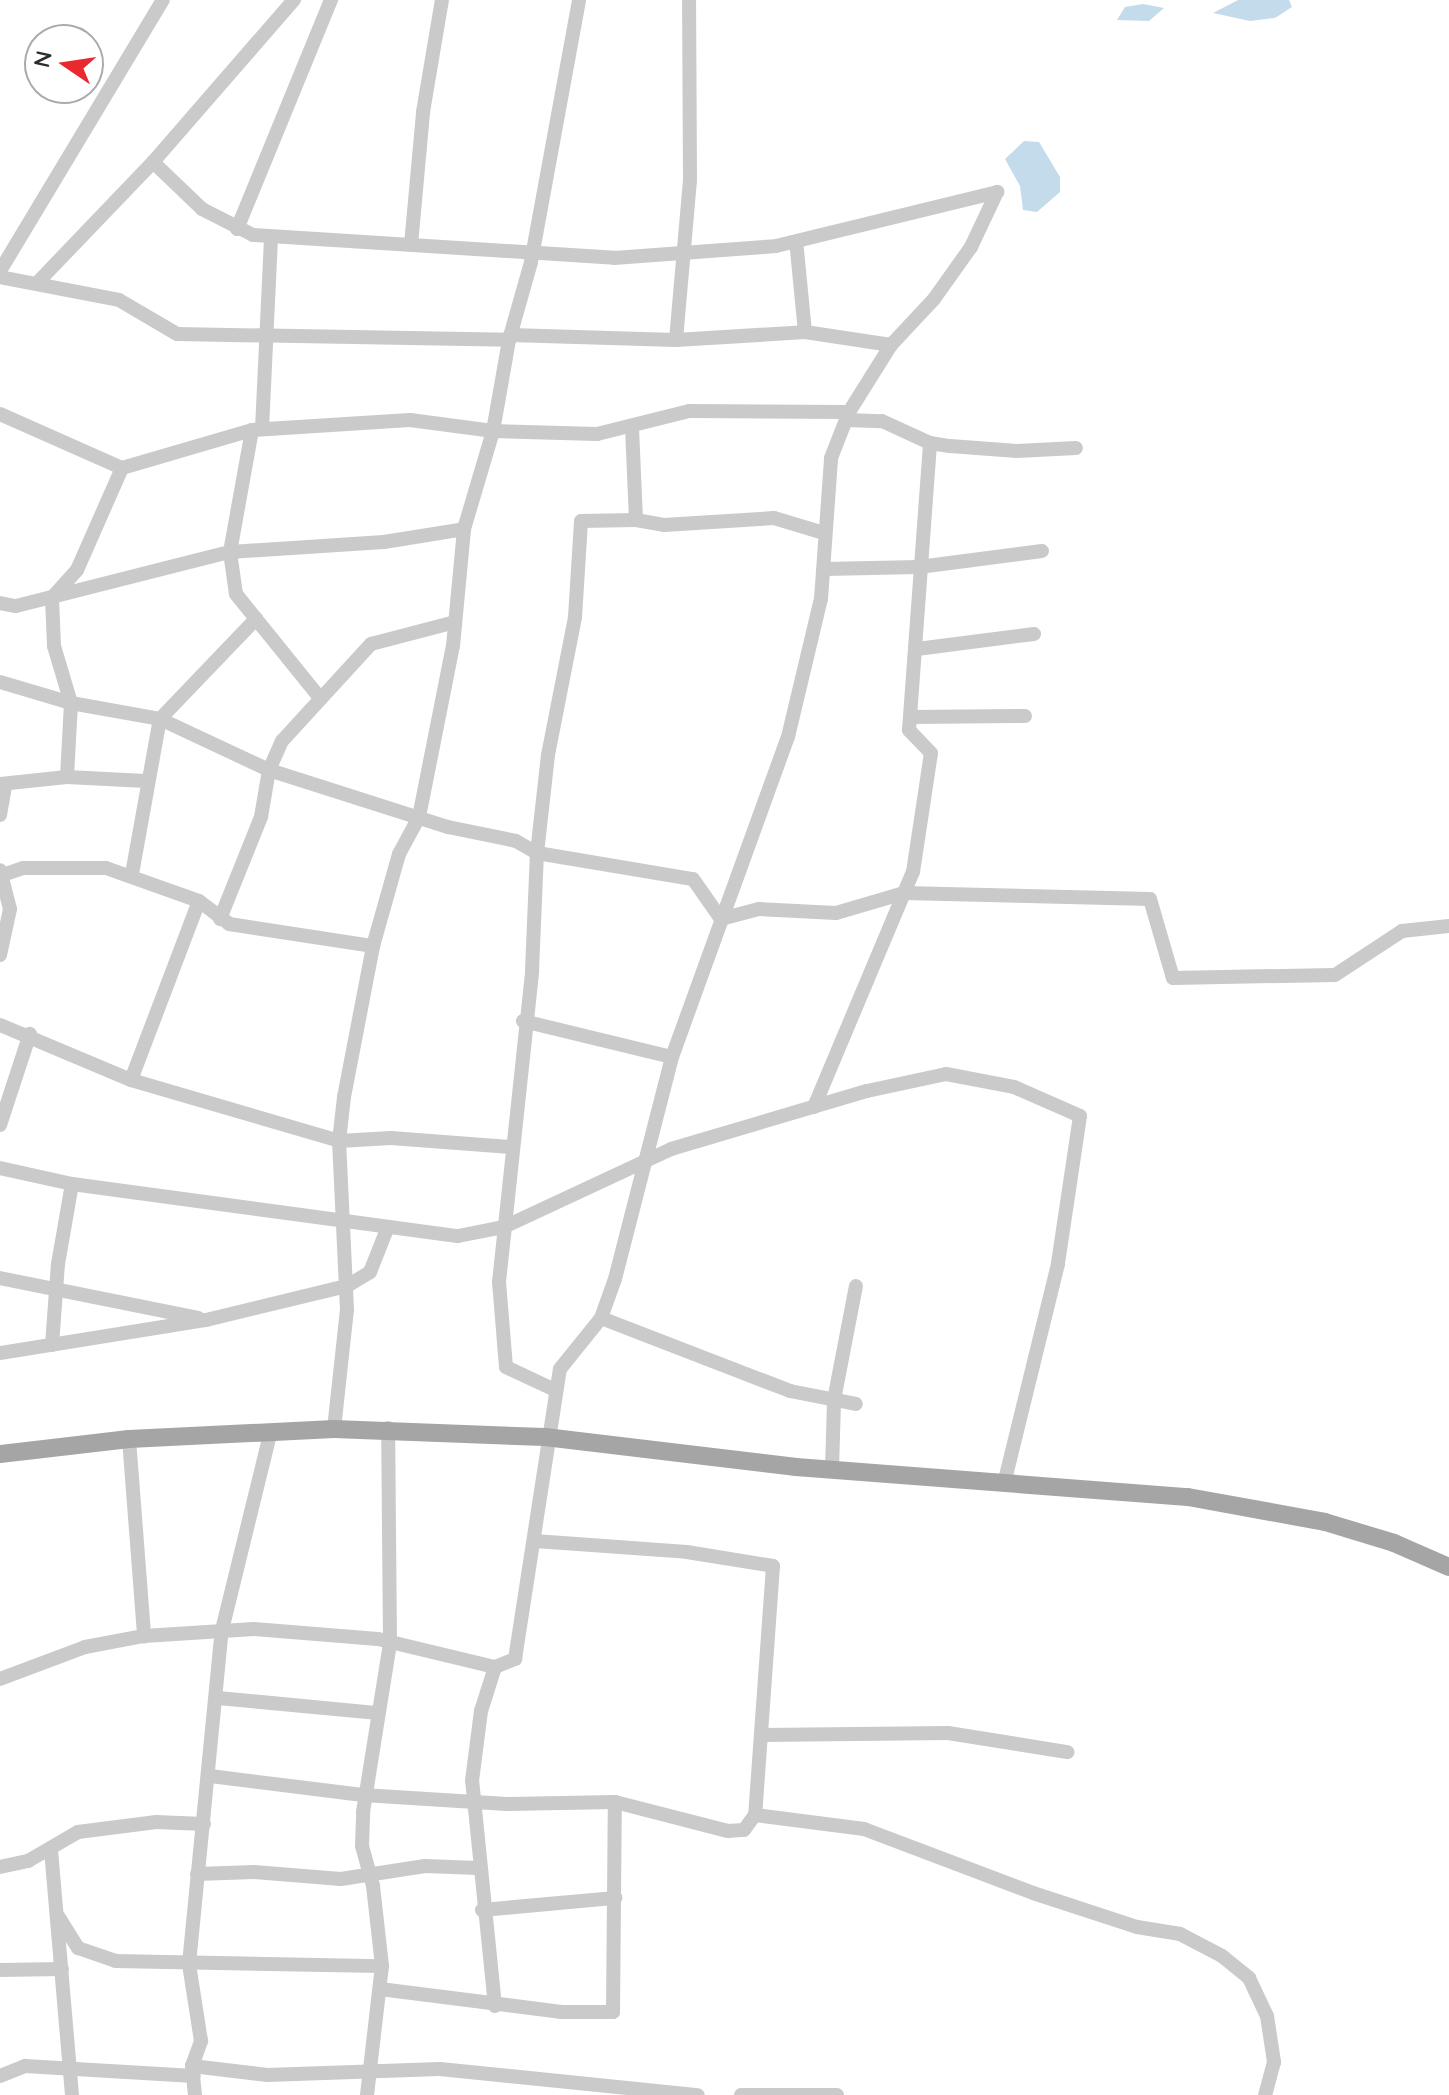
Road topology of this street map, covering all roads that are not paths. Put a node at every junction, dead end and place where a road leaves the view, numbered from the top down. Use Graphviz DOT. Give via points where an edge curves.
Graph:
graph roads {
  1 [pos="163,0"];
  2 [pos="294,0"];
  3 [pos="331,0"];
  4 [pos="442,0"];
  5 [pos="579,0"];
  6 [pos="689,0"];
  7 [pos="153,162"];
  8 [pos="237,229"];
  9 [pos="271,238"];
  10 [pos="796,241"];
  11 [pos="411,245"];
  12 [pos="533,251"];
  13 [pos="685,254"];
  14 [pos="0,274"];
  15 [pos="39,281"];
  16 [pos="805,332"];
  17 [pos="263,333"];
  18 [pos="510,338"];
  19 [pos="676,340"];
  20 [pos="891,345"];
  21 [pos="0,414"];
  22 [pos="848,416"];
  23 [pos="632,428"];
  24 [pos="257,430"];
  25 [pos="493,431"];
  26 [pos="930,443"];
  27 [pos="1076,448"];
  28 [pos="122,468"];
  29 [pos="636,520"];
  30 [pos="464,529"];
  31 [pos="824,533"];
  32 [pos="1042,551"];
  33 [pos="230,552"];
  34 [pos="919,567"];
  35 [pos="824,569"];
  36 [pos="52,598"];
  37 [pos="0,603"];
  38 [pos="256,619"];
  39 [pos="455,622"];
  40 [pos="1034,634"];
  41 [pos="917,649"];
  42 [pos="0,682"];
  43 [pos="319,697"];
  44 [pos="71,703"];
  45 [pos="1025,716"];
  46 [pos="910,717"];
  47 [pos="160,719"];
  48 [pos="269,770"];
  49 [pos="67,777"];
  50 [pos="146,781"];
  51 [pos="3,785"];
  52 [pos="0,815"];
  53 [pos="419,817"];
  54 [pos="537,853"];
  55 [pos="0,874"];
  56 [pos="132,874"];
  57 [pos="904,893"];
  58 [pos="199,901"];
  59 [pos="220,919"];
  60 [pos="721,919"];
  61 [pos="1449,926"];
  62 [pos="373,946"];
  63 [pos="0,955"];
  64 [pos="523,1021"];
  65 [pos="0,1025"];
  66 [pos="30,1034"];
  67 [pos="672,1057"];
  68 [pos="131,1080"];
  69 [pos="814,1107"];
  70 [pos="0,1125"];
  71 [pos="339,1141"];
  72 [pos="511,1147"];
  73 [pos="647,1158"];
  74 [pos="0,1168"];
  75 [pos="72,1184"];
  76 [pos="341,1221"];
  77 [pos="504,1227"];
  78 [pos="387,1229"];
  79 [pos="0,1278"];
  80 [pos="347,1286"];
  81 [pos="856,1286"];
  82 [pos="55,1288"];
  83 [pos="601,1318"];
  84 [pos="206,1320"];
  85 [pos="52,1345"];
  86 [pos="0,1353"];
  87 [pos="555,1390"];
  88 [pos="834,1400"];
  89 [pos="856,1404"];
  90 [pos="388,1428"];
  91 [pos="334,1429"];
  92 [pos="271,1431"];
  93 [pos="545,1437"];
  94 [pos="129,1439"];
  95 [pos="0,1454"];
  96 [pos="832,1469"];
  97 [pos="1005,1479"];
  98 [pos="535,1541"];
  99 [pos="1449,1567"];
  100 [pos="222,1630"];
  101 [pos="144,1636"];
  102 [pos="390,1643"];
  103 [pos="495,1667"];
  104 [pos="0,1679"];
  105 [pos="218,1698"];
  106 [pos="378,1713"];
  107 [pos="761,1735"];
  108 [pos="1067,1752"];
  109 [pos="210,1776"];
  110 [pos="370,1795"];
  111 [pos="476,1802"];
  112 [pos="615,1802"];
  113 [pos="755,1815"];
  114 [pos="204,1824"];
  115 [pos="51,1850"];
  116 [pos="0,1867"];
  117 [pos="478,1868"];
  118 [pos="197,1874"];
  119 [pos="369,1877"];
  120 [pos="615,1898"];
  121 [pos="482,1910"];
  122 [pos="58,1916"];
  123 [pos="189,1964"];
  124 [pos="382,1966"];
  125 [pos="62,1969"];
  126 [pos="0,1970"];
  127 [pos="380,1989"];
  128 [pos="495,2006"];
  129 [pos="70,2068"];
  130 [pos="193,2071"];
  131 [pos="367,2071"];
  132 [pos="0,2076"];
  133 [pos="530,2077"];
  134 [pos="72,2095"];
  135 [pos="195,2095"];
  136 [pos="367,2095"];
  137 [pos="527,2095"];
  138 [pos="698,2095"];
  139 [pos="741,2095"];
  140 [pos="837,2095"];
  141 [pos="1265,2095"];
  1 -- 14 [label="street"];
  2 -- 7 [label="street"];
  3 -- 8 [label="street"];
  4 -- 11 [label="street" via="423,112"];
  5 -- 12 [label="street"];
  6 -- 13 [label="street"];
  7 -- 8 [label="street" via="184,195"];
  7 -- 15 [label="street"];
  8 -- 9 [label="street"];
  9 -- 11 [label="street"];
  9 -- 17 [label="street"];
  10 -- 13 [label="street"];
  10 -- 16 [label="street"];
  10 -- 20 [label="street" via="997,192 971,247 934,299"];
  11 -- 12 [label="street"];
  12 -- 13 [label="street" via="614,258"];
  12 -- 18 [label="street"];
  13 -- 19 [label="street"];
  14 -- 15 [label="street"];
  15 -- 17 [label="street" via="119,300 177,334"];
  16 -- 19 [label="street"];
  16 -- 20 [label="street"];
  17 -- 18 [label="street"];
  17 -- 24 [label="street"];
  18 -- 19 [label="street"];
  18 -- 25 [label="street"];
  20 -- 22 [label="street"];
  21 -- 28 [label="street"];
  22 -- 23 [label="street" via="689,411"];
  22 -- 26 [label="street" via="882,421"];
  22 -- 31 [label="street" via="831,458"];
  23 -- 25 [label="street" via="597,434"];
  23 -- 29 [label="street"];
  24 -- 25 [label="street" via="410,420"];
  24 -- 28 [label="street"];
  24 -- 33 [label="street"];
  25 -- 30 [label="street"];
  26 -- 27 [label="street" via="1017,451"];
  26 -- 34 [label="street"];
  28 -- 36 [label="street" via="77,570"];
  29 -- 31 [label="street" via="664,525 774,518"];
  29 -- 54 [label="street" via="581,521 575,617 548,755"];
  30 -- 33 [label="street" via="384,542"];
  30 -- 39 [label="street"];
  31 -- 35 [label="street"];
  32 -- 34 [label="street"];
  33 -- 36 [label="street"];
  33 -- 38 [label="street" via="236,594"];
  34 -- 35 [label="street"];
  34 -- 41 [label="street"];
  35 -- 60 [label="street" via="788,737"];
  36 -- 37 [label="street" via="16,606"];
  36 -- 44 [label="street" via="54,646"];
  38 -- 43 [label="street"];
  38 -- 47 [label="street"];
  39 -- 43 [label="street" via="371,644"];
  39 -- 53 [label="street"];
  40 -- 41 [label="street"];
  41 -- 46 [label="street"];
  42 -- 44 [label="street"];
  43 -- 48 [label="street" via="282,741"];
  44 -- 47 [label="street"];
  44 -- 49 [label="street"];
  45 -- 46 [label="street"];
  46 -- 57 [label="street" via="909,730 931,753 913,872"];
  47 -- 48 [label="street"];
  47 -- 50 [label="street"];
  48 -- 53 [label="street"];
  48 -- 59 [label="street" via="261,817"];
  49 -- 50 [label="street"];
  49 -- 51 [label="street"];
  50 -- 56 [label="street"];
  51 -- 52 [label="street"];
  53 -- 54 [label="street" via="516,841"];
  53 -- 62 [label="street" via="399,854"];
  54 -- 60 [label="street" via="693,879"];
  54 -- 64 [label="street" via="532,971"];
  55 -- 56 [label="street" via="23,868 106,868"];
  55 -- 63 [label="street" via="10,909"];
  56 -- 58 [label="street"];
  57 -- 60 [label="street" via="836,913 759,909"];
  57 -- 61 [label="street" via="1150,899 1173,978 1335,975 1402,931"];
  57 -- 69 [label="street"];
  58 -- 59 [label="street"];
  58 -- 68 [label="street"];
  59 -- 62 [label="street"];
  60 -- 67 [label="street"];
  62 -- 71 [label="street"];
  64 -- 67 [label="street"];
  64 -- 72 [label="street"];
  65 -- 66 [label="street"];
  66 -- 68 [label="street"];
  66 -- 70 [label="street"];
  67 -- 73 [label="street"];
  68 -- 71 [label="street"];
  69 -- 73 [label="street"];
  69 -- 97 [label="street" via="946,1074 1014,1087 1080,1116 1058,1264"];
  71 -- 72 [label="street" via="391,1138"];
  71 -- 76 [label="street"];
  72 -- 77 [label="street"];
  73 -- 77 [label="street" via="588,1192"];
  73 -- 83 [label="street"];
  74 -- 75 [label="street"];
  75 -- 76 [label="street"];
  75 -- 82 [label="street"];
  76 -- 78 [label="street"];
  76 -- 80 [label="street"];
  77 -- 78 [label="street" via="458,1236"];
  77 -- 87 [label="street" via="499,1282 506,1367"];
  78 -- 80 [label="street" via="370,1272"];
  79 -- 82 [label="street"];
  80 -- 84 [label="street"];
  80 -- 91 [label="street"];
  81 -- 88 [label="street"];
  82 -- 84 [label="street"];
  82 -- 85 [label="street"];
  83 -- 87 [label="street" via="560,1369"];
  83 -- 88 [label="street" via="790,1391"];
  84 -- 85 [label="street"];
  85 -- 86 [label="street"];
  87 -- 93 [label="street"];
  88 -- 89 [label="street"];
  88 -- 96 [label="street"];
  90 -- 91 [label="main road"];
  90 -- 93 [label="main road"];
  90 -- 102 [label="street"];
  91 -- 92 [label="main road"];
  92 -- 94 [label="main road"];
  92 -- 100 [label="street"];
  93 -- 96 [label="main road"];
  93 -- 98 [label="street"];
  94 -- 95 [label="main road"];
  94 -- 101 [label="street"];
  96 -- 97 [label="main road"];
  97 -- 99 [label="main road" via="1188,1497 1325,1522"];
  98 -- 103 [label="street" via="515,1659"];
  98 -- 107 [label="street" via="687,1552 773,1566"];
  100 -- 101 [label="street"];
  100 -- 102 [label="street" via="301,1629"];
  100 -- 105 [label="street"];
  101 -- 104 [label="street" via="85,1647"];
  102 -- 103 [label="street"];
  102 -- 106 [label="street"];
  103 -- 111 [label="street" via="472,1758"];
  105 -- 106 [label="street"];
  105 -- 109 [label="street"];
  106 -- 110 [label="street"];
  107 -- 108 [label="street" via="948,1733"];
  107 -- 113 [label="street"];
  109 -- 110 [label="street"];
  109 -- 114 [label="street"];
  110 -- 111 [label="street"];
  110 -- 119 [label="street" via="363,1812 362,1846"];
  111 -- 112 [label="street"];
  111 -- 117 [label="street"];
  112 -- 113 [label="street" via="728,1831 744,1830"];
  112 -- 120 [label="street"];
  113 -- 141 [label="street" via="864,1829 1033,1893 1137,1927 1180,1934 1222,1956 1249,1978 1267,2016 1274,2062"];
  114 -- 115 [label="street" via="156,1822 78,1832"];
  114 -- 118 [label="street"];
  115 -- 116 [label="street"];
  115 -- 122 [label="street"];
  117 -- 119 [label="street" via="425,1866"];
  117 -- 121 [label="street"];
  118 -- 119 [label="street"];
  118 -- 123 [label="street"];
  119 -- 124 [label="street"];
  120 -- 121 [label="street"];
  120 -- 128 [label="street" via="613,2012"];
  121 -- 128 [label="street"];
  122 -- 123 [label="street" via="78,1948 115,1961"];
  122 -- 125 [label="street"];
  123 -- 124 [label="street"];
  123 -- 130 [label="street" via="201,2041"];
  124 -- 127 [label="street"];
  125 -- 126 [label="street"];
  125 -- 129 [label="street"];
  127 -- 128 [label="street"];
  127 -- 131 [label="street"];
  129 -- 130 [label="street"];
  129 -- 132 [label="street" via="25,2066"];
  129 -- 134 [label="street"];
  130 -- 131 [label="street"];
  130 -- 135 [label="street"];
  131 -- 133 [label="street" via="440,2069"];
  131 -- 136 [label="street"];
  133 -- 137 [label="street"];
  133 -- 138 [label="street"];
  139 -- 140 [label="street"];
}
